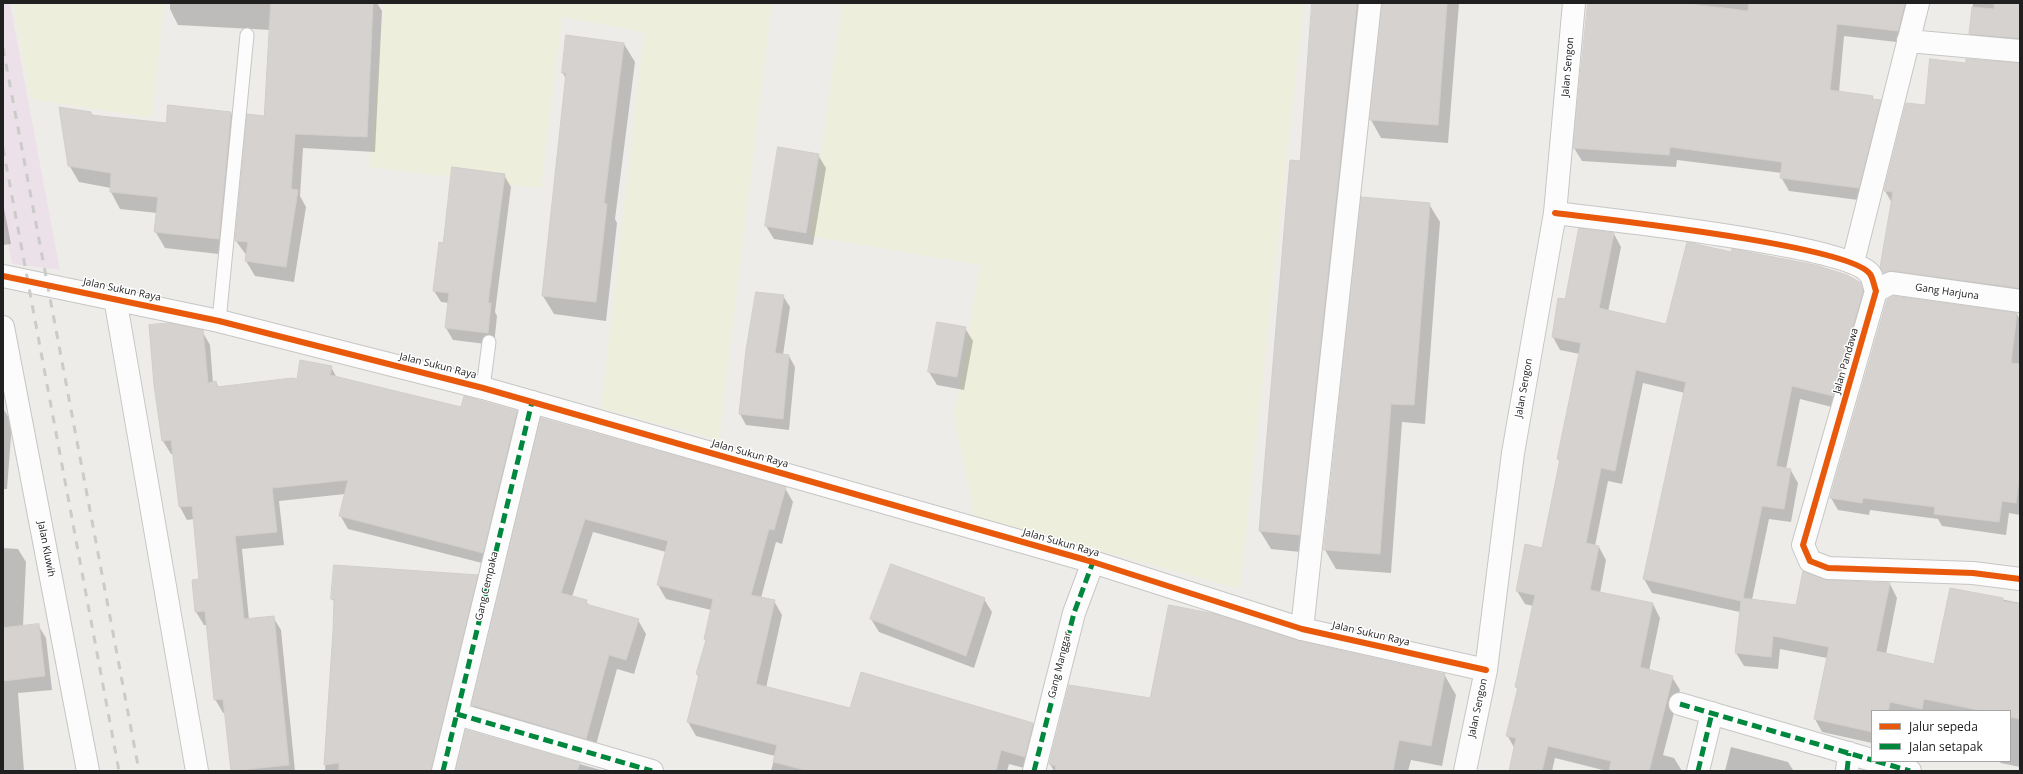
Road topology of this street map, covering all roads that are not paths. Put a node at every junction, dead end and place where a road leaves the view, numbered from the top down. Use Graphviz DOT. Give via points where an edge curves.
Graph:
graph roads {
  1 [pos="1370,3"];
  2 [pos="1574,3"];
  3 [pos="1918,3"];
  4 [pos="247,35"];
  5 [pos="1908,41"];
  6 [pos="2020,52"];
  7 [pos="1555,213"];
  8 [pos="1853,262"];
  9 [pos="3,276"];
  10 [pos="1876,291"];
  11 [pos="115,298"];
  12 [pos="2020,301"];
  13 [pos="219,321"];
  14 [pos="3,327"];
  15 [pos="489,342"];
  16 [pos="483,388"];
  17 [pos="532,402"];
  18 [pos="1093,562"];
  19 [pos="2020,579"];
  20 [pos="1302,629"];
  21 [pos="1486,670"];
  22 [pos="1680,704"];
  23 [pos="1712,713"];
  24 [pos="457,714"];
  25 [pos="1871,760"];
  26 [pos="1848,762"];
  27 [pos="1879,762"];
  28 [pos="88,771"];
  29 [pos="196,771"];
  30 [pos="443,771"];
  31 [pos="652,771"];
  32 [pos="1034,771"];
  33 [pos="1465,771"];
  34 [pos="1698,771"];
  35 [pos="1910,771"];
  1 -- 20 [label="street"];
  2 -- 7 [label="street, Jalan Sengon"];
  3 -- 5 [label="street"];
  4 -- 13 [label="lane"];
  5 -- 6 [label="street"];
  5 -- 8 [label="street"];
  7 -- 8 [label="street" via="1671,227 1819,252"];
  7 -- 21 [label="street, Jalan Sengon" via="1513,453"];
  8 -- 10 [label="street" via="1870,273"];
  9 -- 11 [label="street, Jalan Sukun Raya"];
  10 -- 12 [label="street, Gang Harjuna" via="1891,284"];
  10 -- 19 [label="street, Jalan Pandawa" via="1803,545 1810,561 1828,568 1973,572"];
  11 -- 13 [label="street, Jalan Sukun Raya"];
  11 -- 29 [label="street"];
  13 -- 16 [label="street, Jalan Sukun Raya"];
  14 -- 28 [label="street, Jalan Kluwih"];
  15 -- 16 [label="lane"];
  16 -- 17 [label="street, Jalan Sukun Raya"];
  17 -- 18 [label="street, Jalan Sukun Raya"];
  17 -- 24 [label="street, Gang Cempaka"];
  18 -- 20 [label="street, Jalan Sukun Raya"];
  18 -- 32 [label="street, Gang Manggar" via="1074,613"];
  20 -- 21 [label="street, Jalan Sukun Raya"];
  21 -- 33 [label="street, Jalan Sengon"];
  22 -- 23 [label="street"];
  23 -- 26 [label="street"];
  23 -- 34 [label="street"];
  24 -- 30 [label="street, Gang Cempaka"];
  24 -- 31 [label="street"];
  25 -- 26 [label="street"];
  27 -- 35 [label="street"];
}
